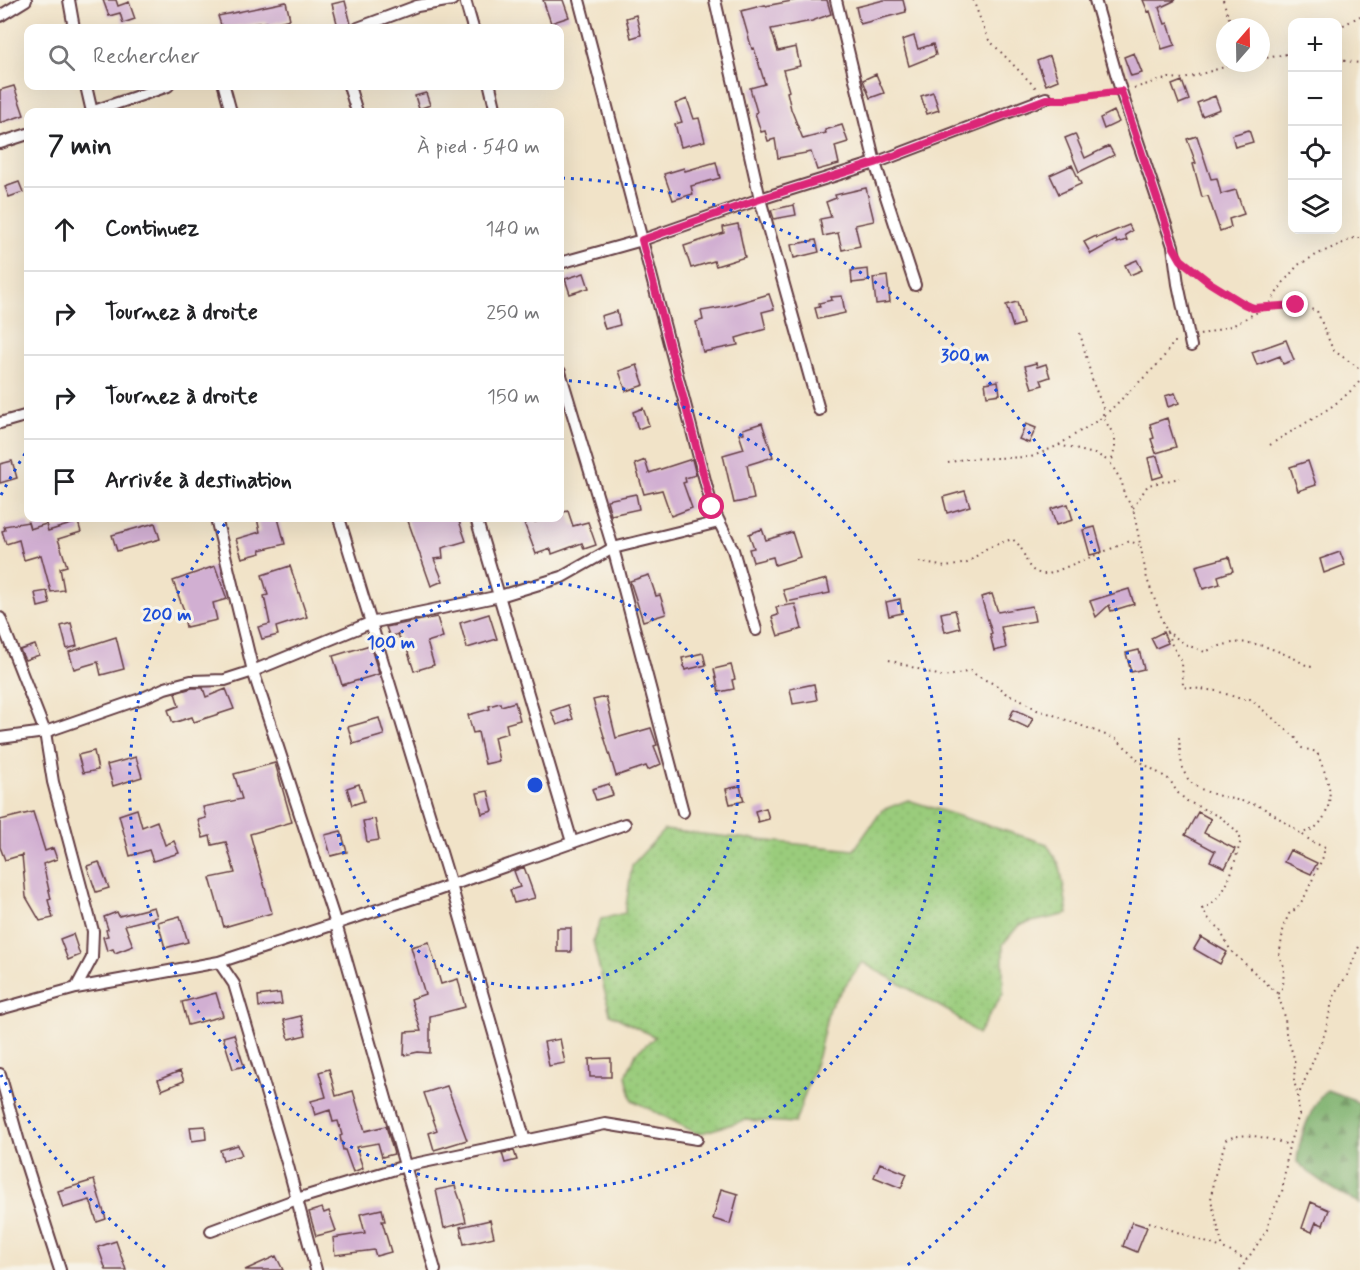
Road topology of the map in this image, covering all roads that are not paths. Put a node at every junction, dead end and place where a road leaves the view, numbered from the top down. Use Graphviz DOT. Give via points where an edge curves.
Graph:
graph roads {
  1 [pos="26,0"];
  2 [pos="69,0"];
  3 [pos="452,0"];
  4 [pos="465,0"];
  5 [pos="579,0"];
  6 [pos="715,0"];
  7 [pos="836,0"];
  8 [pos="1095,0"];
  9 [pos="0,16"];
  10 [pos="73,24"];
  11 [pos="369,24"];
  12 [pos="472,24"];
  13 [pos="87,90"];
  14 [pos="156,90"];
  15 [pos="225,90"];
  16 [pos="350,90"];
  17 [pos="491,90"];
  18 [pos="1046,99"];
  19 [pos="91,108"];
  20 [pos="104,108"];
  21 [pos="230,108"];
  22 [pos="356,108"];
  23 [pos="495,108"];
  24 [pos="24,135"];
  25 [pos="0,143"];
  26 [pos="875,163"];
  27 [pos="760,199"];
  28 [pos="642,240"];
  29 [pos="564,262"];
  30 [pos="915,285"];
  31 [pos="1191,342"];
  32 [pos="564,386"];
  33 [pos="819,410"];
  34 [pos="24,416"];
  35 [pos="0,423"];
  36 [pos="217,522"];
  37 [pos="340,522"];
  38 [pos="477,522"];
  39 [pos="719,522"];
  40 [pos="612,548"];
  41 [pos="500,596"];
  42 [pos="0,618"];
  43 [pos="370,623"];
  44 [pos="756,630"];
  45 [pos="253,671"];
  46 [pos="45,732"];
  47 [pos="0,738"];
  48 [pos="682,812"];
  49 [pos="625,824"];
  50 [pos="572,843"];
  51 [pos="451,885"];
  52 [pos="336,924"];
  53 [pos="219,962"];
  54 [pos="76,988"];
  55 [pos="0,1009"];
  56 [pos="0,1074"];
  57 [pos="697,1139"];
  58 [pos="525,1141"];
  59 [pos="405,1166"];
  60 [pos="297,1199"];
  61 [pos="211,1231"];
  62 [pos="60,1270"];
  63 [pos="316,1270"];
  64 [pos="435,1270"];
  1 -- 9 [label="street"];
  2 -- 10 [label="street"];
  3 -- 11 [label="street" via="417,6"];
  4 -- 12 [label="street"];
  5 -- 28 [label="street"];
  6 -- 27 [label="street"];
  7 -- 26 [label="street"];
  8 -- 31 [label="street" via="1173,246"];
  13 -- 19 [label="street"];
  14 -- 20 [label="street"];
  15 -- 21 [label="street"];
  16 -- 22 [label="street"];
  17 -- 23 [label="street"];
  18 -- 26 [label="street"];
  24 -- 25 [label="street"];
  26 -- 27 [label="street"];
  26 -- 30 [label="street"];
  27 -- 28 [label="street"];
  27 -- 33 [label="street"];
  28 -- 29 [label="street"];
  28 -- 39 [label="street"];
  32 -- 40 [label="street"];
  34 -- 35 [label="street"];
  36 -- 45 [label="street"];
  37 -- 43 [label="street"];
  38 -- 41 [label="street"];
  39 -- 40 [label="street"];
  39 -- 44 [label="street" via="733,550"];
  40 -- 41 [label="street" via="562,577"];
  40 -- 48 [label="street"];
  41 -- 43 [label="street"];
  41 -- 50 [label="street"];
  42 -- 46 [label="street"];
  43 -- 45 [label="street"];
  43 -- 51 [label="street"];
  45 -- 46 [label="street" via="225,680 190,681 165,688"];
  45 -- 52 [label="street"];
  46 -- 47 [label="street"];
  46 -- 54 [label="street" via="53,782 93,931 92,958"];
  49 -- 50 [label="street"];
  50 -- 51 [label="street"];
  51 -- 52 [label="street"];
  51 -- 58 [label="street"];
  52 -- 53 [label="street"];
  52 -- 59 [label="street"];
  53 -- 54 [label="street"];
  53 -- 60 [label="street" via="234,984"];
  54 -- 55 [label="street"];
  56 -- 62 [label="street"];
  57 -- 58 [label="street" via="605,1124"];
  58 -- 59 [label="street"];
  59 -- 60 [label="street"];
  59 -- 64 [label="street"];
  60 -- 61 [label="street"];
  60 -- 63 [label="street"];
}
